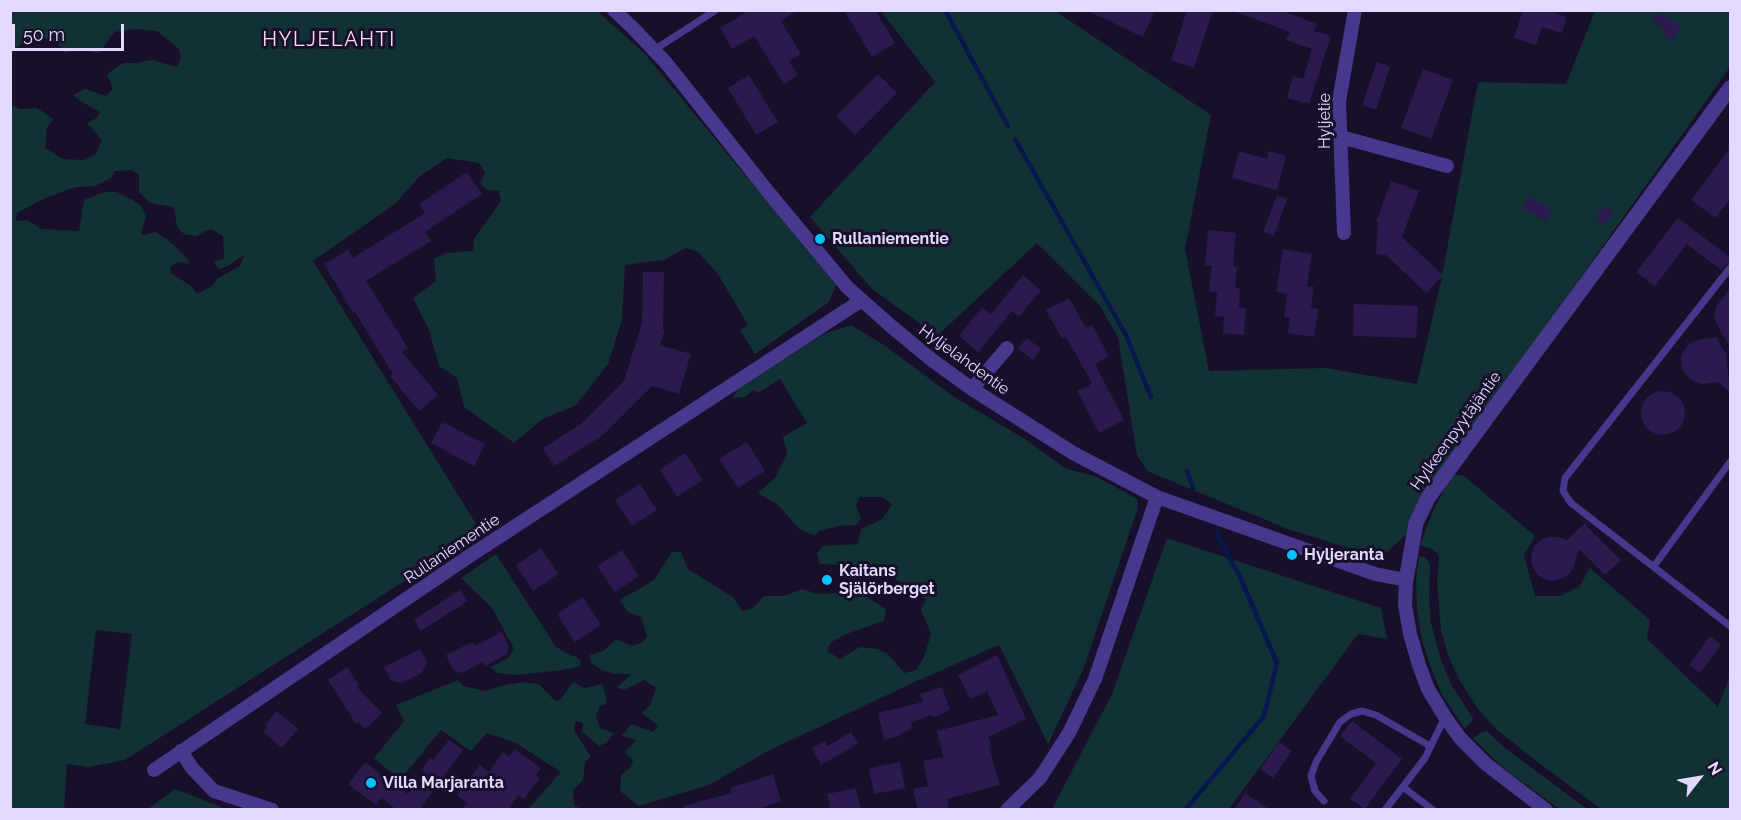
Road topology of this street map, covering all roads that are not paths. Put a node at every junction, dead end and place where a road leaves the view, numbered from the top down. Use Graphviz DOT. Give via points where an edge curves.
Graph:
graph roads {
  1 [pos="614,10"];
  2 [pos="716,10"];
  3 [pos="1355,10"];
  4 [pos="654,50"];
  5 [pos="1731,88"];
  6 [pos="1341,137"];
  7 [pos="1447,166"];
  8 [pos="1344,233"];
  9 [pos="1731,268"];
  10 [pos="862,300"];
  11 [pos="1007,348"];
  12 [pos="972,389"];
  13 [pos="1731,462"];
  14 [pos="1156,497"];
  15 [pos="1654,566"];
  16 [pos="1406,580"];
  17 [pos="1731,626"];
  18 [pos="1445,717"];
  19 [pos="1430,746"];
  20 [pos="181,751"];
  21 [pos="154,770"];
  22 [pos="1403,787"];
  23 [pos="1324,801"];
  24 [pos="272,810"];
  25 [pos="1007,810"];
  26 [pos="1385,810"];
  27 [pos="1433,810"];
  28 [pos="1546,810"];
  1 -- 4 [label="street, Hyljelahdentie"];
  2 -- 4 [label="lane"];
  3 -- 6 [label="street, Hyljetie" via="1339,101"];
  4 -- 10 [label="street, Hyljelahdentie" via="788,216"];
  5 -- 16 [label="street, Hylkeenpyytäjäntie" via="1428,498 1416,524"];
  6 -- 7 [label="street"];
  6 -- 8 [label="street, Hyljetie"];
  9 -- 15 [label="lane" via="1565,478 1563,491 1571,503"];
  10 -- 12 [label="street, Hyljelahdentie"];
  10 -- 20 [label="street, Rullaniementie" via="468,557"];
  11 -- 12 [label="street"];
  12 -- 14 [label="street, Hyljelahdentie" via="1072,453"];
  13 -- 15 [label="lane"];
  14 -- 16 [label="street, Hyljelahdentie" via="1374,574"];
  14 -- 25 [label="street" via="1095,679 1069,733 1040,778"];
  15 -- 17 [label="lane"];
  16 -- 18 [label="street, Hylkeenpyytäjäntie" via="1410,634 1428,689"];
  18 -- 19 [label="lane"];
  18 -- 28 [label="street, Hylkeenpyytäjäntie" via="1486,764"];
  19 -- 22 [label="lane"];
  19 -- 23 [label="lane" via="1376,715 1362,711 1351,714 1340,722 1311,776 1315,791"];
  20 -- 21 [label="street, Rullaniementie"];
  20 -- 24 [label="street" via="214,791"];
  22 -- 26 [label="lane"];
  22 -- 27 [label="lane"];
}
